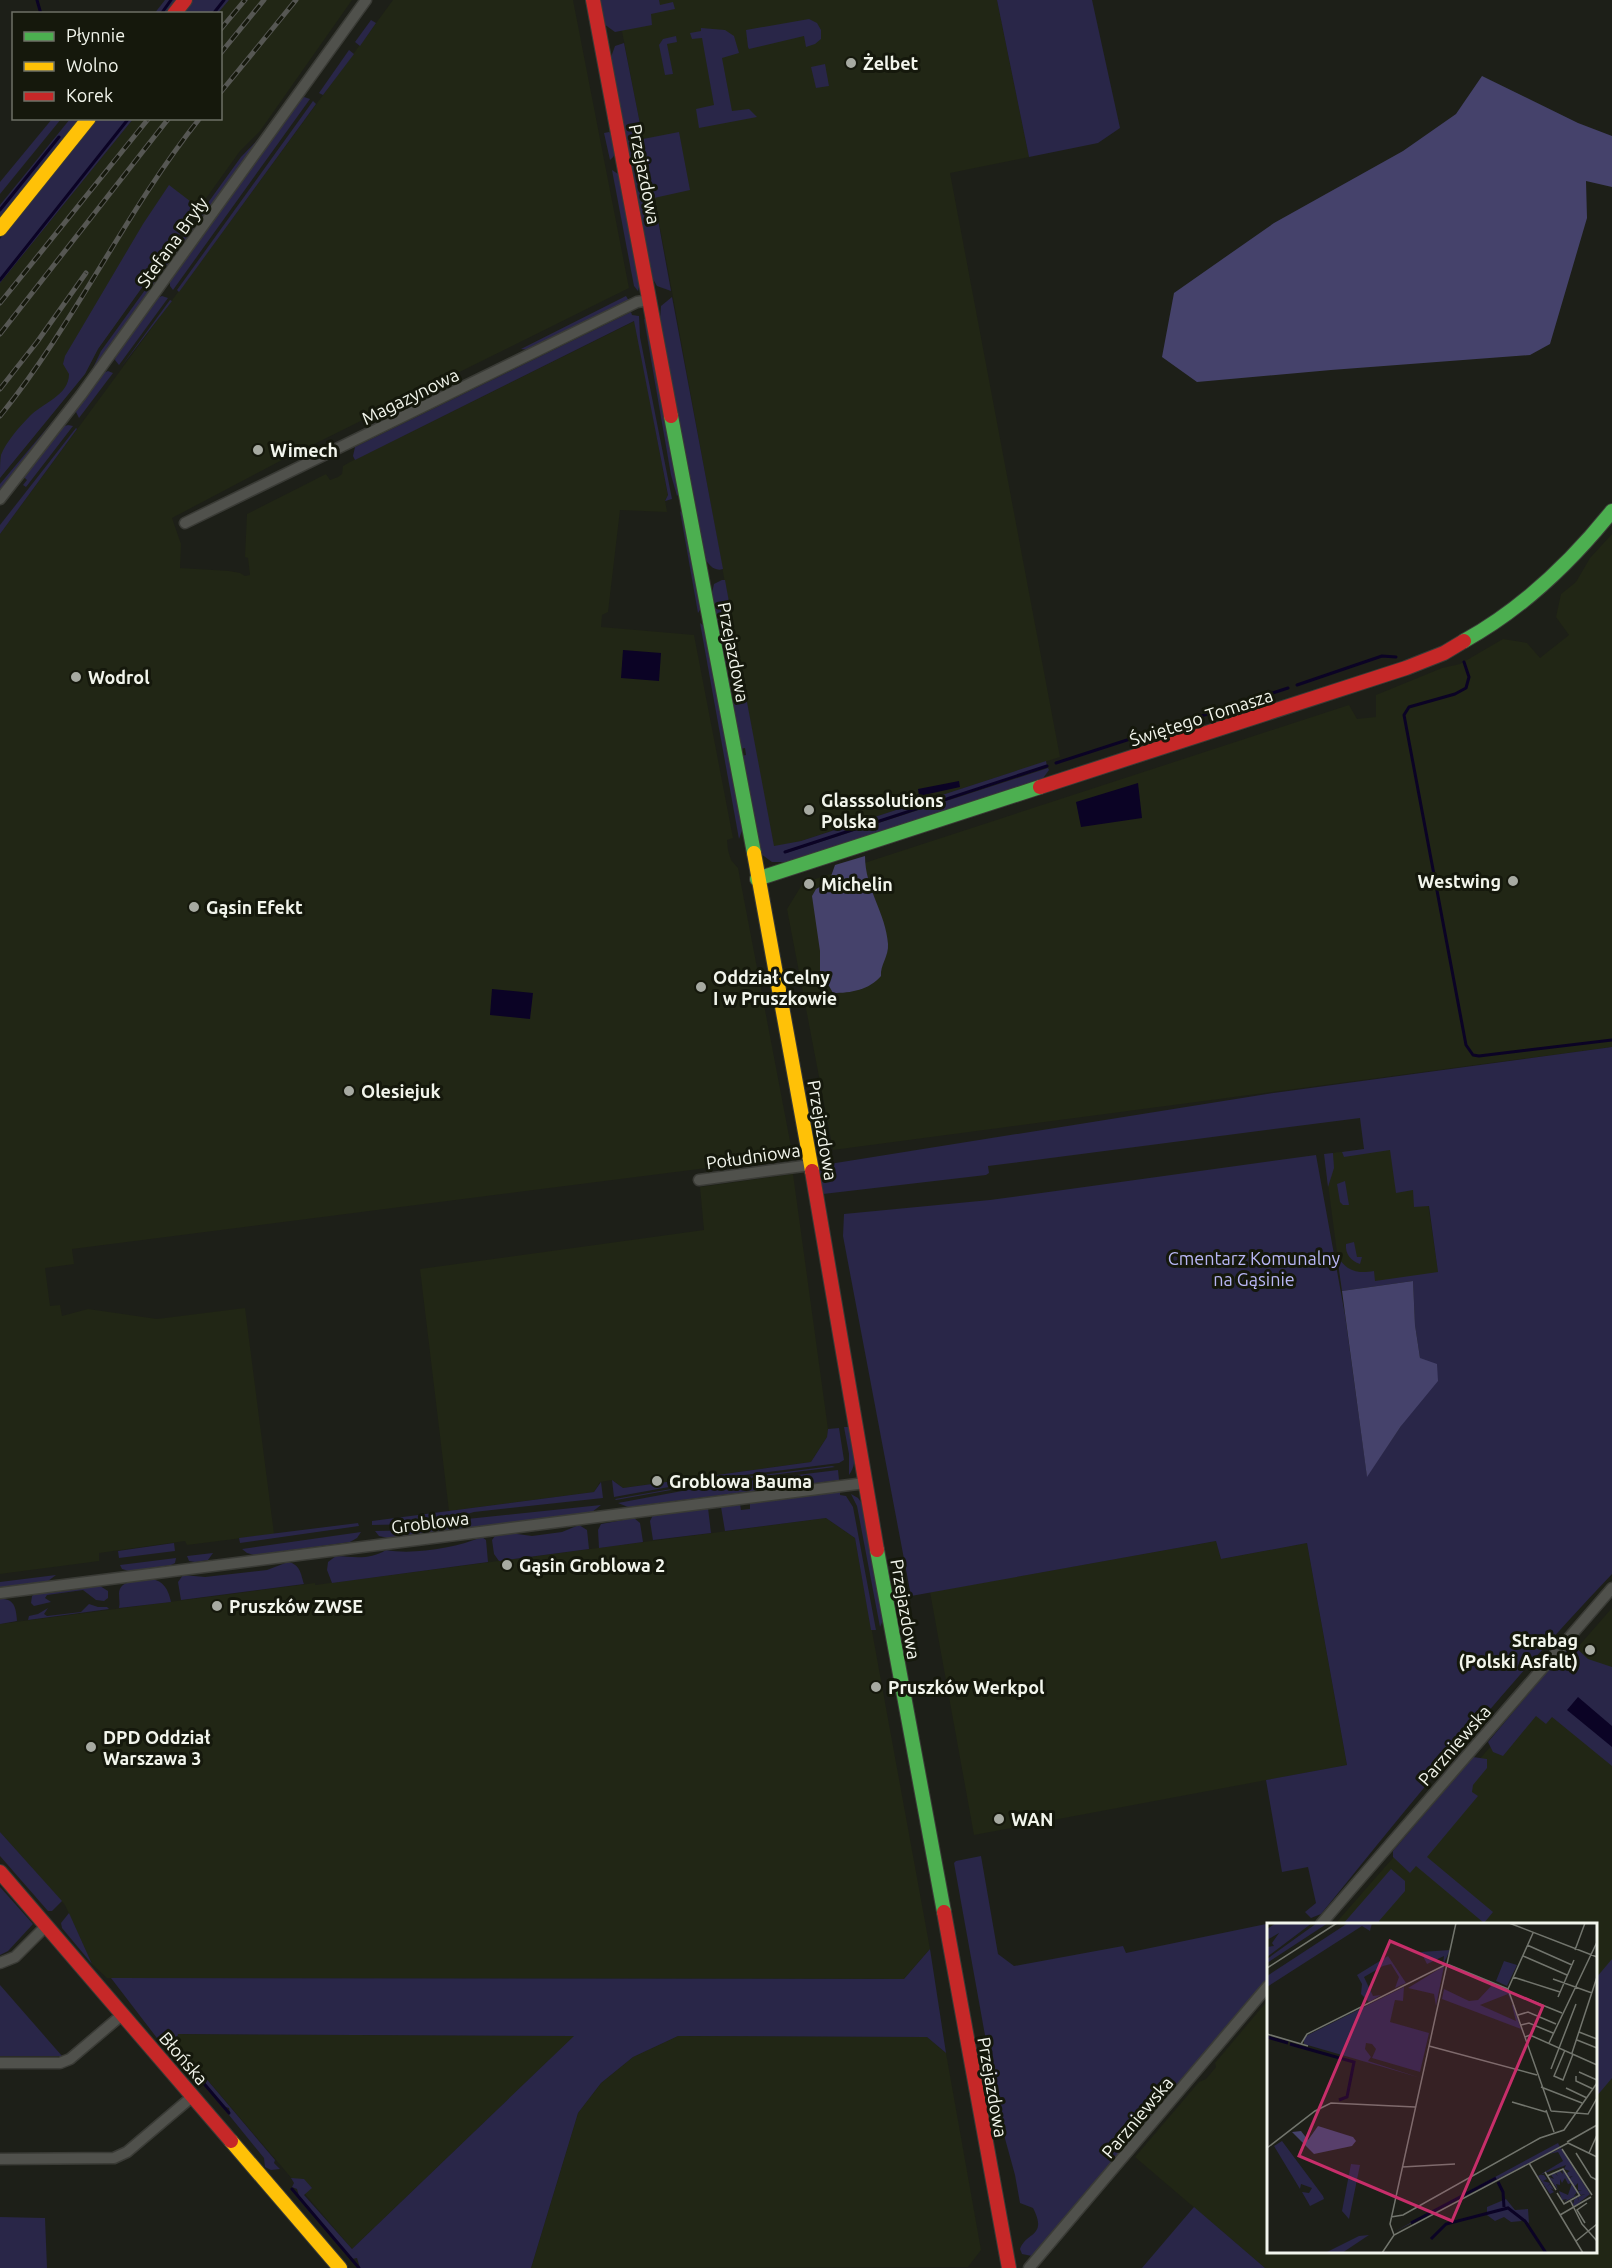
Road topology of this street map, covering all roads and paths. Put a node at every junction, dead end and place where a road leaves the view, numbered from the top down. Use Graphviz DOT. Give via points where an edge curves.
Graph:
graph roads {
  1 [pos="185,0"];
  2 [pos="366,0"];
  3 [pos="593,0"];
  4 [pos="176,12"];
  5 [pos="87,120"];
  6 [pos="0,229"];
  7 [pos="650,300"];
  8 [pos="0,499"];
  9 [pos="1612,511"];
  10 [pos="185,523"];
  11 [pos="758,879"];
  12 [pos="811,1165"];
  13 [pos="699,1180"];
  14 [pos="865,1483"];
  15 [pos="1612,1588"];
  16 [pos="0,1593"];
  17 [pos="0,1872"];
  18 [pos="1322,1923"];
  19 [pos="47,1925"];
  20 [pos="0,1963"];
  21 [pos="1267,1988"];
  22 [pos="123,2014"];
  23 [pos="0,2063"];
  24 [pos="193,2096"];
  25 [pos="0,2159"];
  26 [pos="340,2268"];
  27 [pos="1009,2268"];
  28 [pos="1029,2268"];
  1 -- 4 [label="street"];
  2 -- 8 [label="street, Stefana Bryły" via="81,395"];
  3 -- 7 [label="street, Przejazdowa"];
  5 -- 6 [label="street"];
  7 -- 10 [label="street, Magazynowa" via="637,302"];
  7 -- 11 [label="street, Przejazdowa"];
  9 -- 11 [label="street, Świętego Tomasza" via="1555,575 1475,635 1448,650 1406,668"];
  11 -- 12 [label="street, Przejazdowa"];
  12 -- 13 [label="street, Południowa"];
  12 -- 14 [label="street, Przejazdowa"];
  14 -- 16 [label="street, Groblowa"];
  14 -- 27 [label="street, Przejazdowa"];
  15 -- 18 [label="street, Parzniewska"];
  17 -- 19 [label="street, Błońska"];
  19 -- 20 [label="street" via="15,1957"];
  19 -- 22 [label="street, Błońska"];
  21 -- 28 [label="street, Parzniewska"];
  22 -- 23 [label="street" via="60,2063"];
  22 -- 24 [label="street, Błońska"];
  24 -- 25 [label="street" via="114,2158"];
  24 -- 26 [label="street, Błońska"];
}
